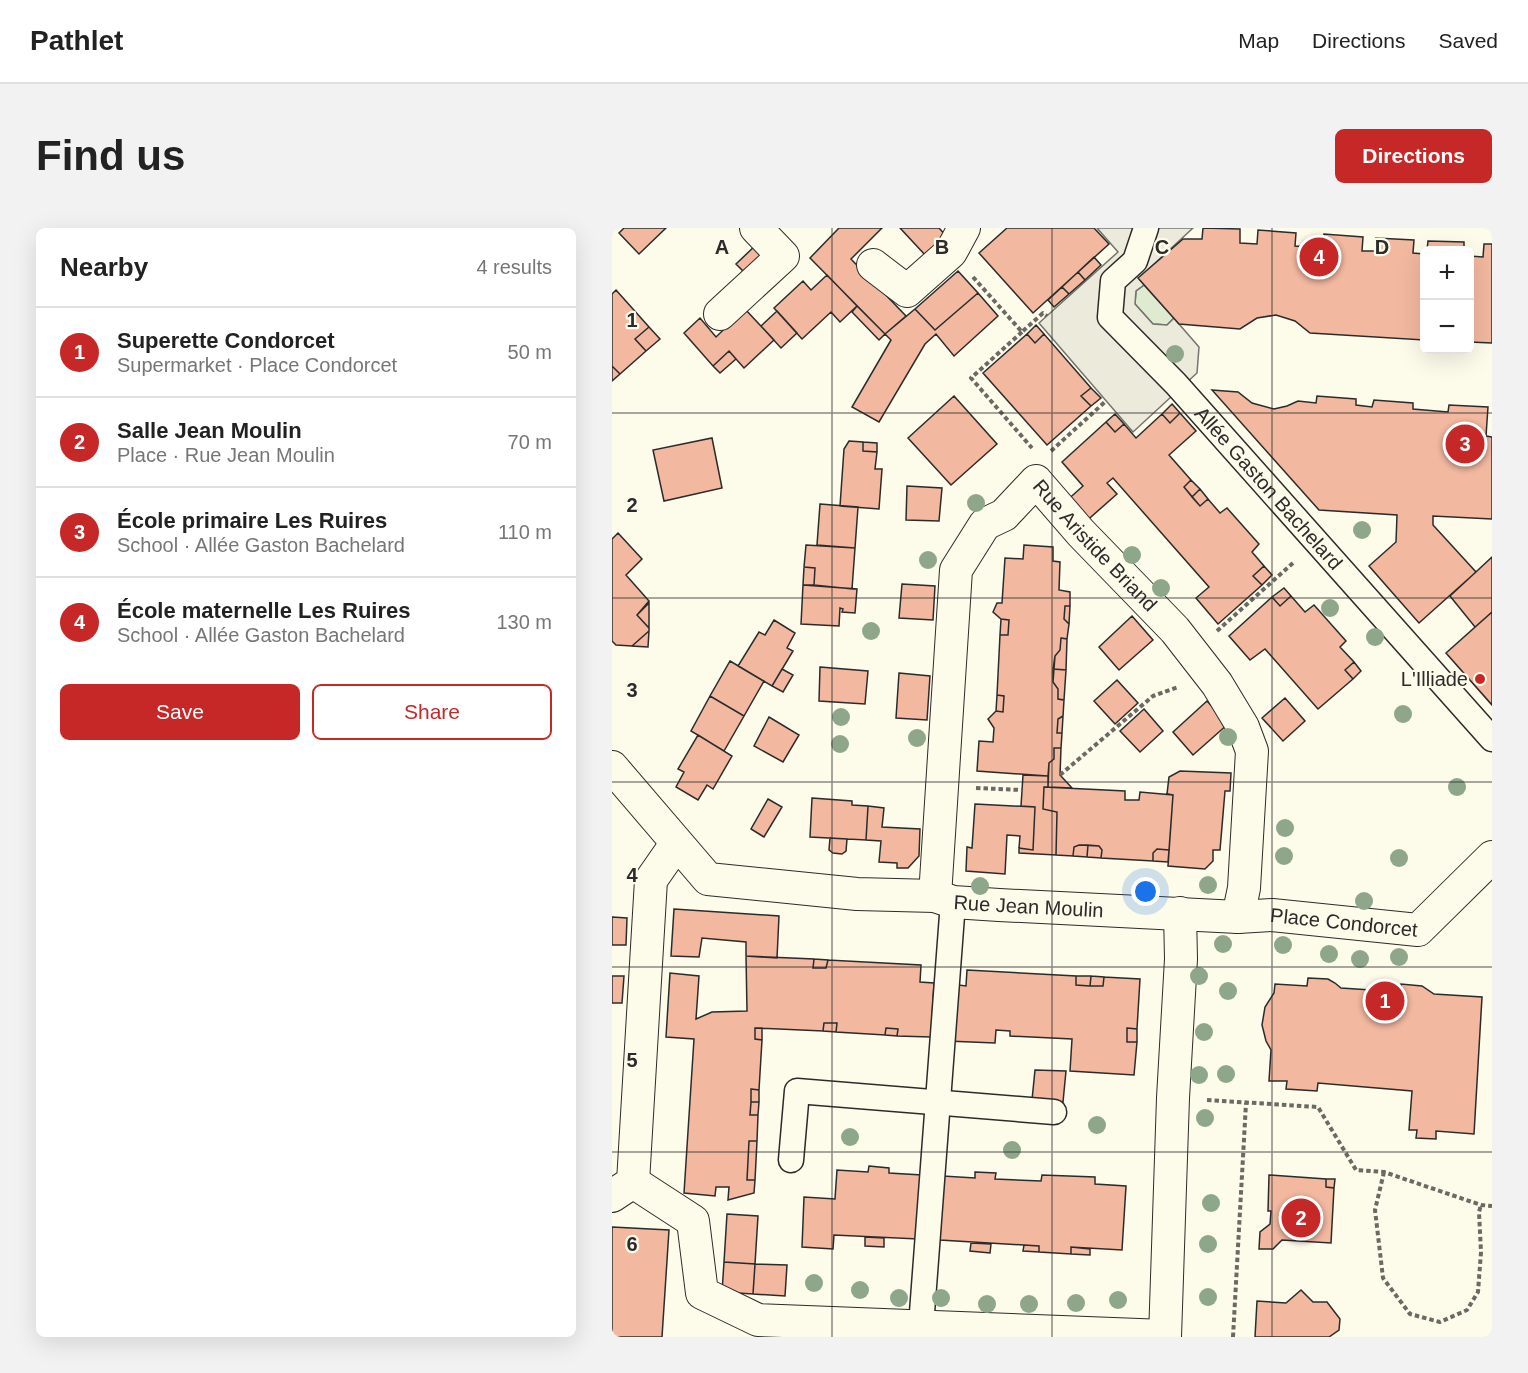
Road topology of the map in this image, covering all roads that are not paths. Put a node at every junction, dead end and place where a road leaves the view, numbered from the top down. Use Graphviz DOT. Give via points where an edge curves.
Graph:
graph roads {
  1 [pos="756,228"];
  2 [pos="1146,228"];
  3 [pos="958,240"];
  4 [pos="873,265"];
  5 [pos="720,314"];
  6 [pos="1492,739"];
  7 [pos="612,767"];
  8 [pos="676,844"];
  9 [pos="1492,857"];
  10 [pos="944,899"];
  11 [pos="1180,913"];
  12 [pos="1238,916"];
  13 [pos="1054,1112"];
  14 [pos="791,1160"];
  15 [pos="622,1189"];
  16 [pos="939,1330"];
  17 [pos="1165,1336"];
  1 -- 5 [label="street" via="783,256"];
  2 -- 6 [label="street, Allée Gaston Bachelard" via="1135,261 1113,281 1110,317 1168,375"];
  3 -- 4 [label="street" via="907,291"];
  7 -- 8 [label="street, Rue Jean Moulin"];
  8 -- 10 [label="street, Rue Jean Moulin" via="708,879"];
  8 -- 15 [label="street" via="651,880"];
  9 -- 12 [label="street, Place Condorcet" via="1418,930 1272,915"];
  10 -- 11 [label="street, Rue Jean Moulin"];
  10 -- 12 [label="street, Rue Aristide Briand" via="942,786 956,570 986,524 1004,515 1039,471 1081,532 1175,630 1217,684 1243,727 1252,752 1244,888"];
  10 -- 16 [label="street"];
  11 -- 12 [label="street"];
  11 -- 17 [label="street"];
  13 -- 14 [label="street" via="797,1091"];
  15 -- 16 [label="street" via="693,1221 702,1293 758,1320"];
  16 -- 17 [label="street"];
}
